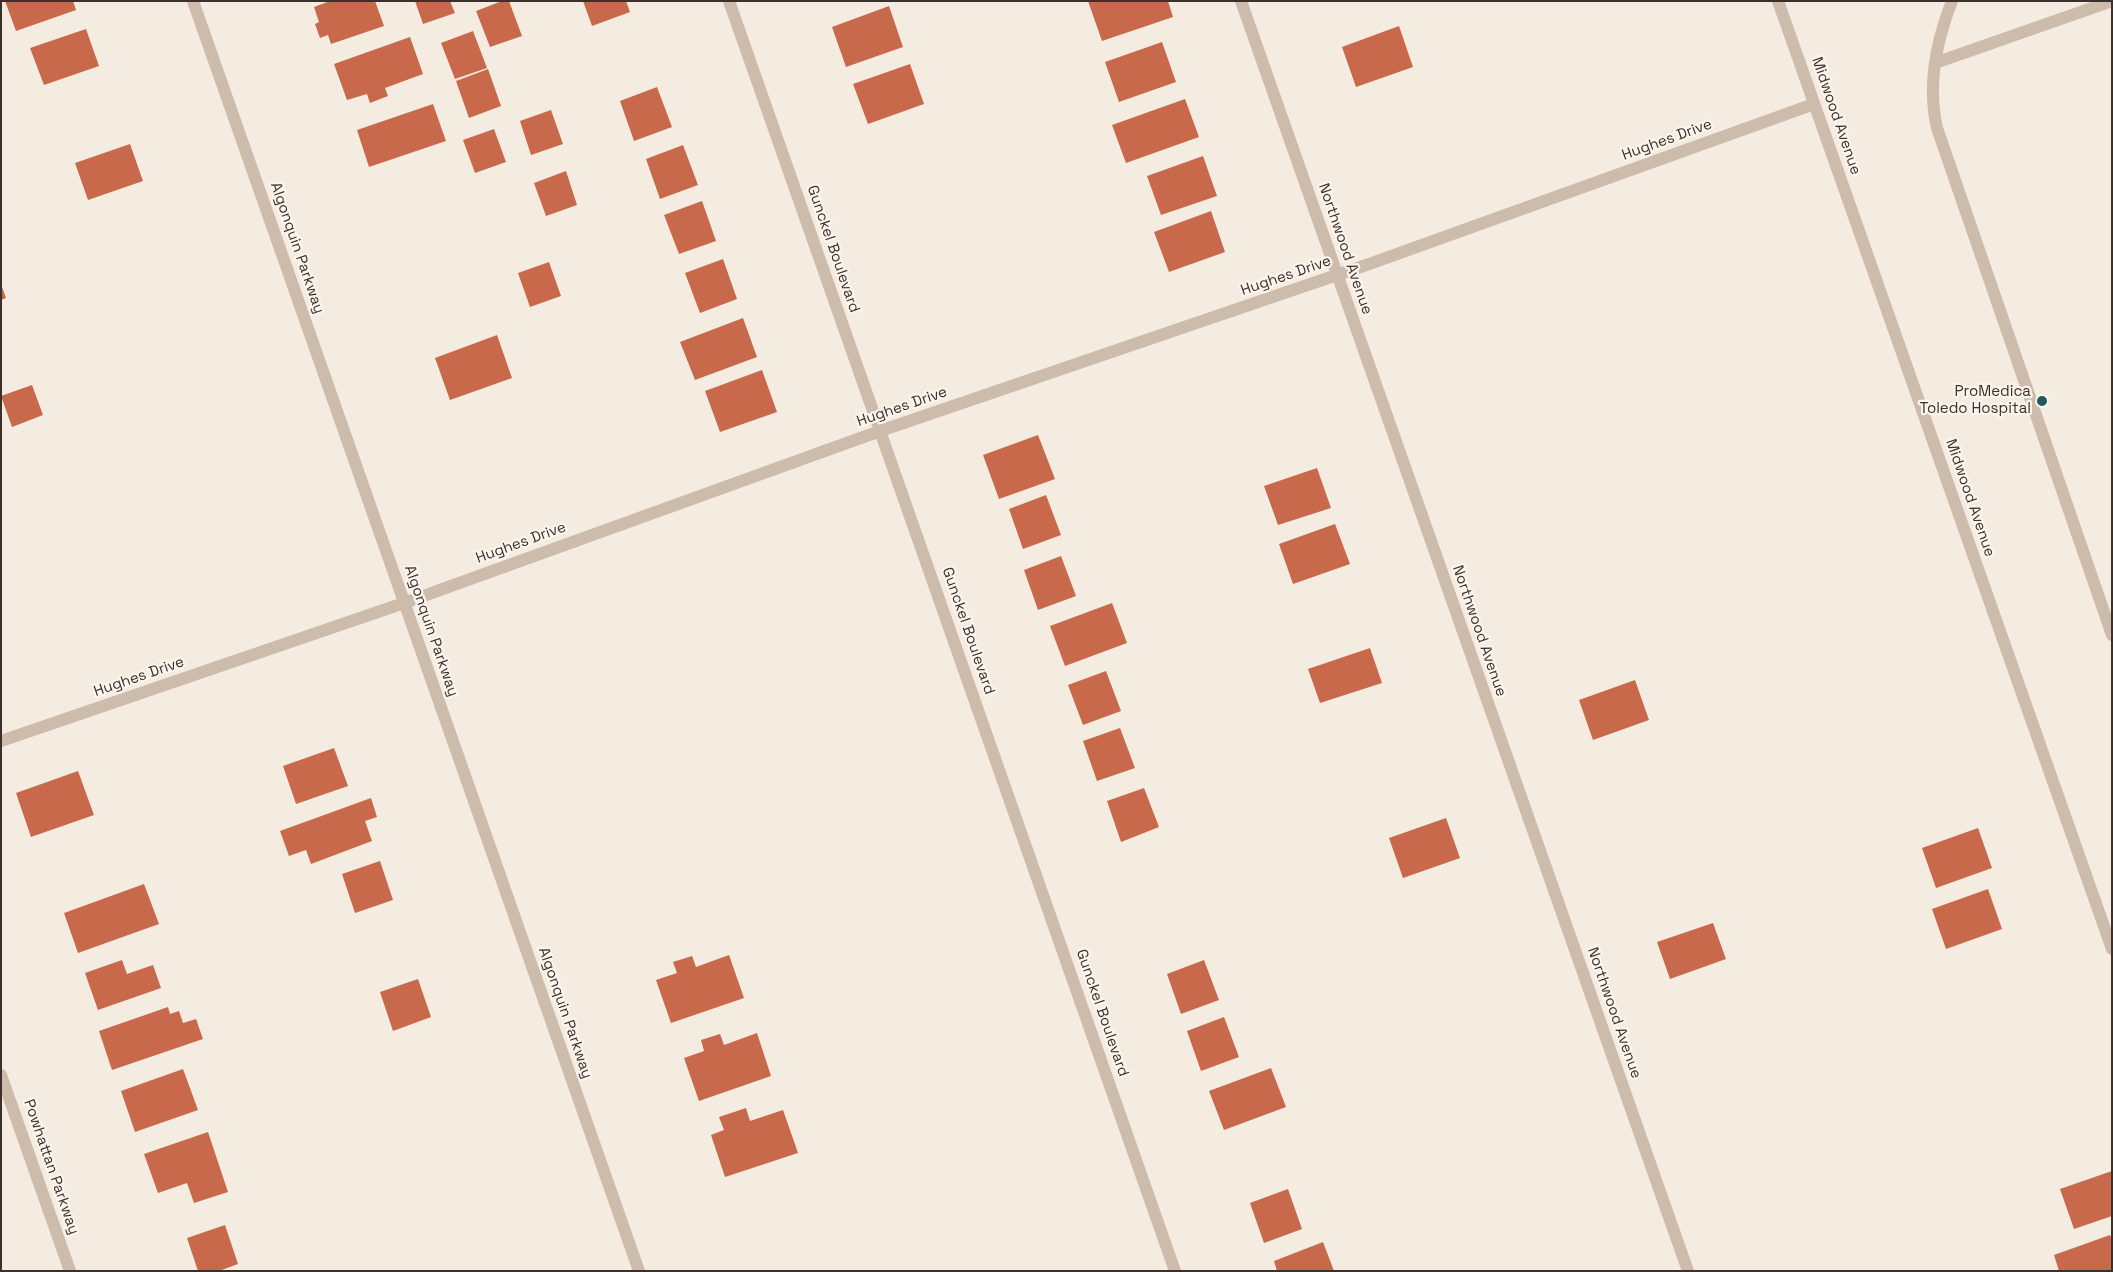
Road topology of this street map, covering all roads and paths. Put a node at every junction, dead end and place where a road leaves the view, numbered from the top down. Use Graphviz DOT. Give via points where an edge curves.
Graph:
graph roads {
  1 [pos="193,1"];
  2 [pos="729,1"];
  3 [pos="1241,1"];
  4 [pos="1778,1"];
  5 [pos="1952,1"];
  6 [pos="2112,2"];
  7 [pos="1935,63"];
  8 [pos="1814,104"];
  9 [pos="1337,275"];
  10 [pos="880,431"];
  11 [pos="404,603"];
  12 [pos="2112,635"];
  13 [pos="1,741"];
  14 [pos="2112,949"];
  15 [pos="1,1074"];
  16 [pos="70,1271"];
  17 [pos="639,1271"];
  18 [pos="1175,1271"];
  19 [pos="1688,1271"];
  1 -- 11 [label="street, Algonquin Parkway"];
  2 -- 10 [label="street, Gunckel Boulevard"];
  3 -- 9 [label="street, Northwood Avenue"];
  4 -- 8 [label="street, Midwood Avenue"];
  5 -- 7 [label="street"];
  6 -- 7 [label="street"];
  7 -- 12 [label="street" via="1931,96 1937,128"];
  8 -- 9 [label="street, Hughes Drive"];
  8 -- 14 [label="street, Midwood Avenue"];
  9 -- 10 [label="street, Hughes Drive"];
  9 -- 19 [label="street, Northwood Avenue"];
  10 -- 11 [label="street, Hughes Drive"];
  10 -- 18 [label="street, Gunckel Boulevard"];
  11 -- 13 [label="street, Hughes Drive"];
  11 -- 17 [label="street, Algonquin Parkway"];
  15 -- 16 [label="street, Powhattan Parkway"];
}
